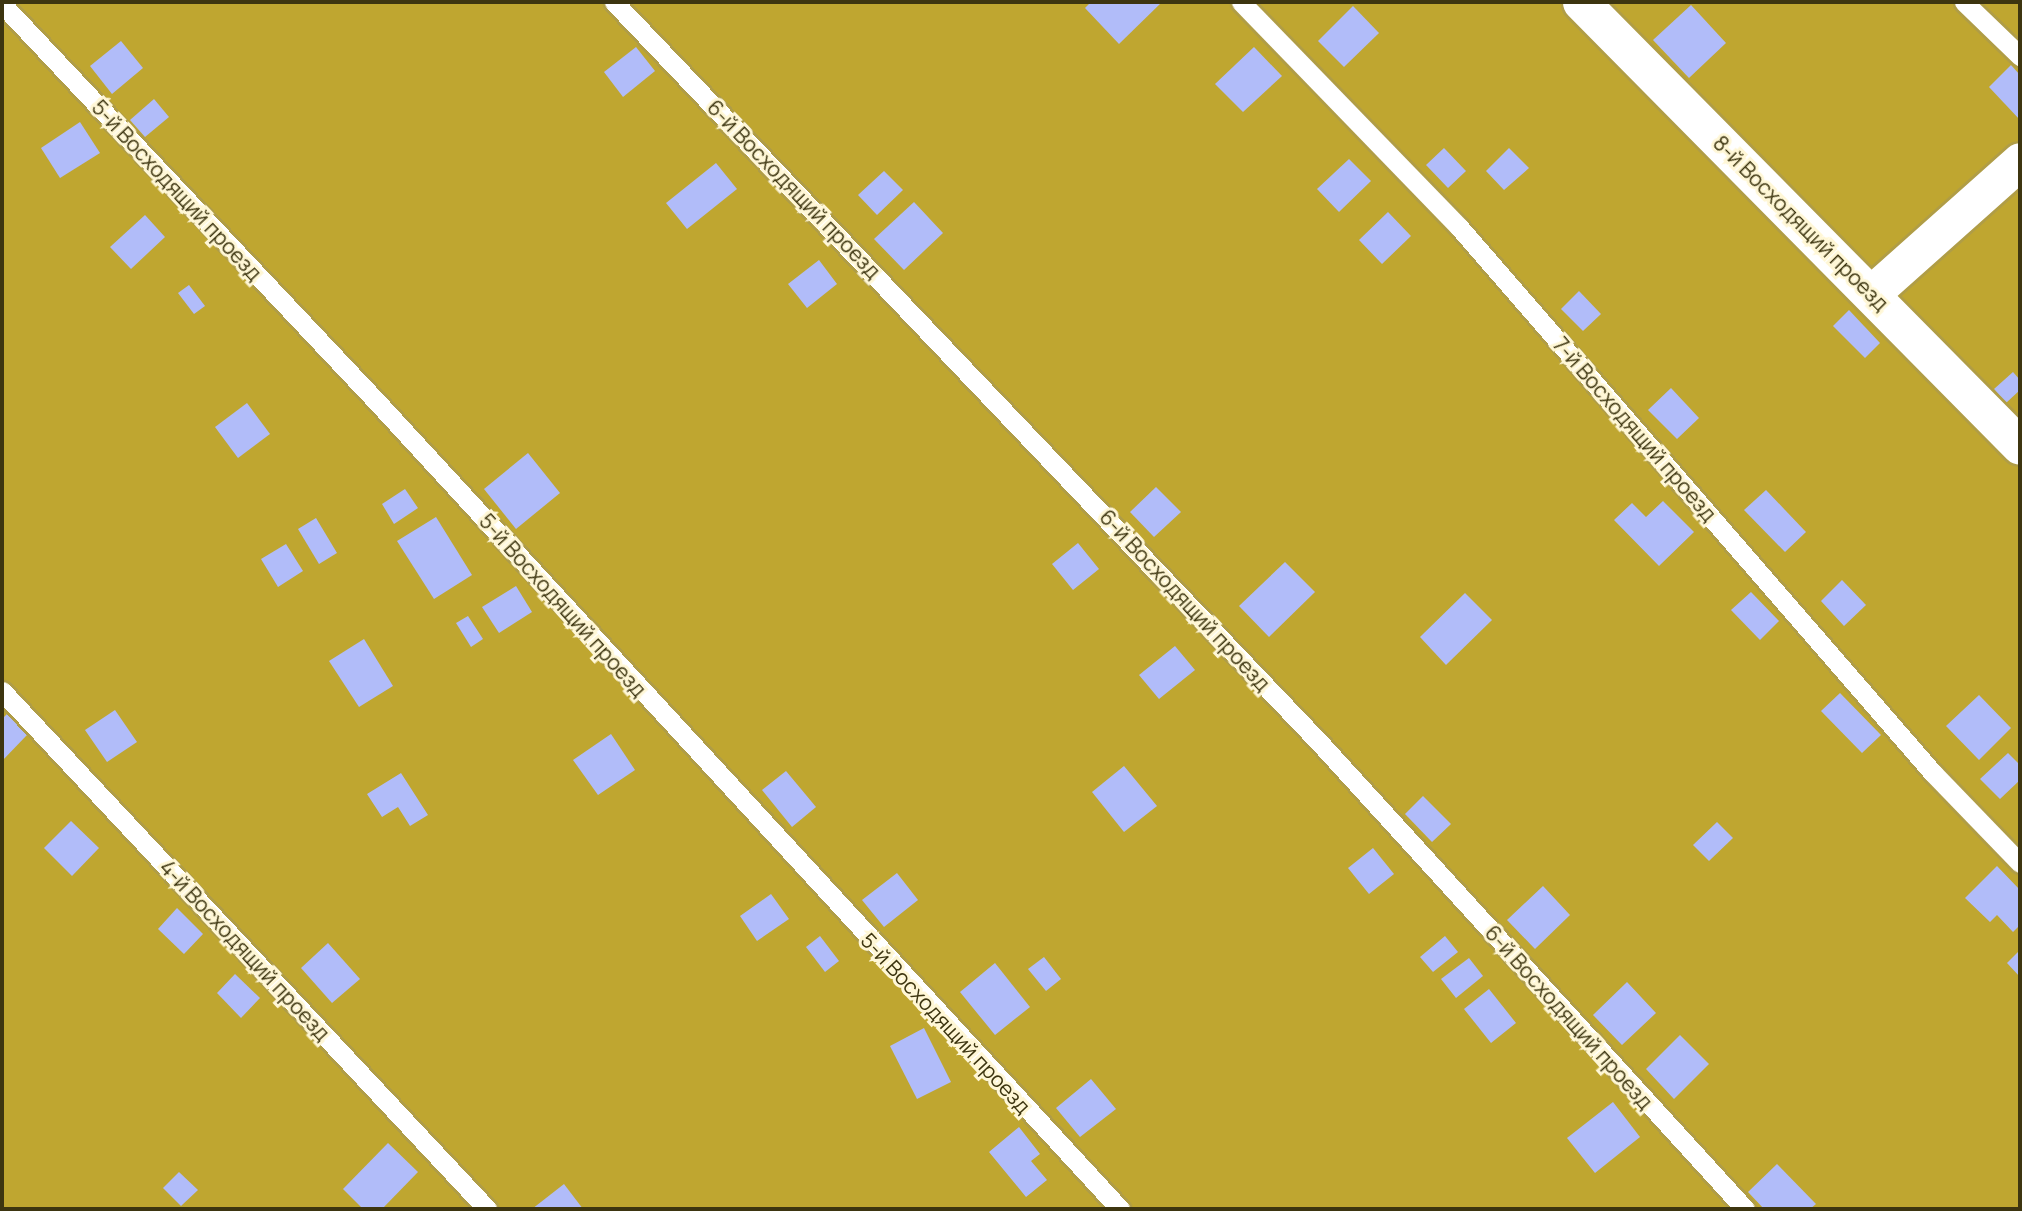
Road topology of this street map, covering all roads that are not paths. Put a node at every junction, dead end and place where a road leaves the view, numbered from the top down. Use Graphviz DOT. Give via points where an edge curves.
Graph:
graph roads {
  1 [pos="614,2"];
  2 [pos="1241,2"];
  3 [pos="1581,2"];
  4 [pos="1964,2"];
  5 [pos="2,4"];
  6 [pos="2020,56"];
  7 [pos="2020,161"];
  8 [pos="1872,293"];
  9 [pos="2020,446"];
  10 [pos="2,691"];
  11 [pos="2020,863"];
  12 [pos="487,1209"];
  13 [pos="1120,1209"];
  14 [pos="1745,1209"];
  1 -- 14 [label="lane, 6-й Восходящий проезд" via="1319,742"];
  2 -- 11 [label="lane, 7-й Восходящий проезд" via="1459,227 1933,773"];
  3 -- 8 [label="street, 8-й Восходящий проезд"];
  4 -- 6 [label="lane"];
  5 -- 13 [label="lane, 5-й Восходящий проезд" via="378,403"];
  7 -- 8 [label="street"];
  8 -- 9 [label="street, 8-й Восходящий проезд"];
  10 -- 12 [label="lane, 4-й Восходящий проезд"];
}
